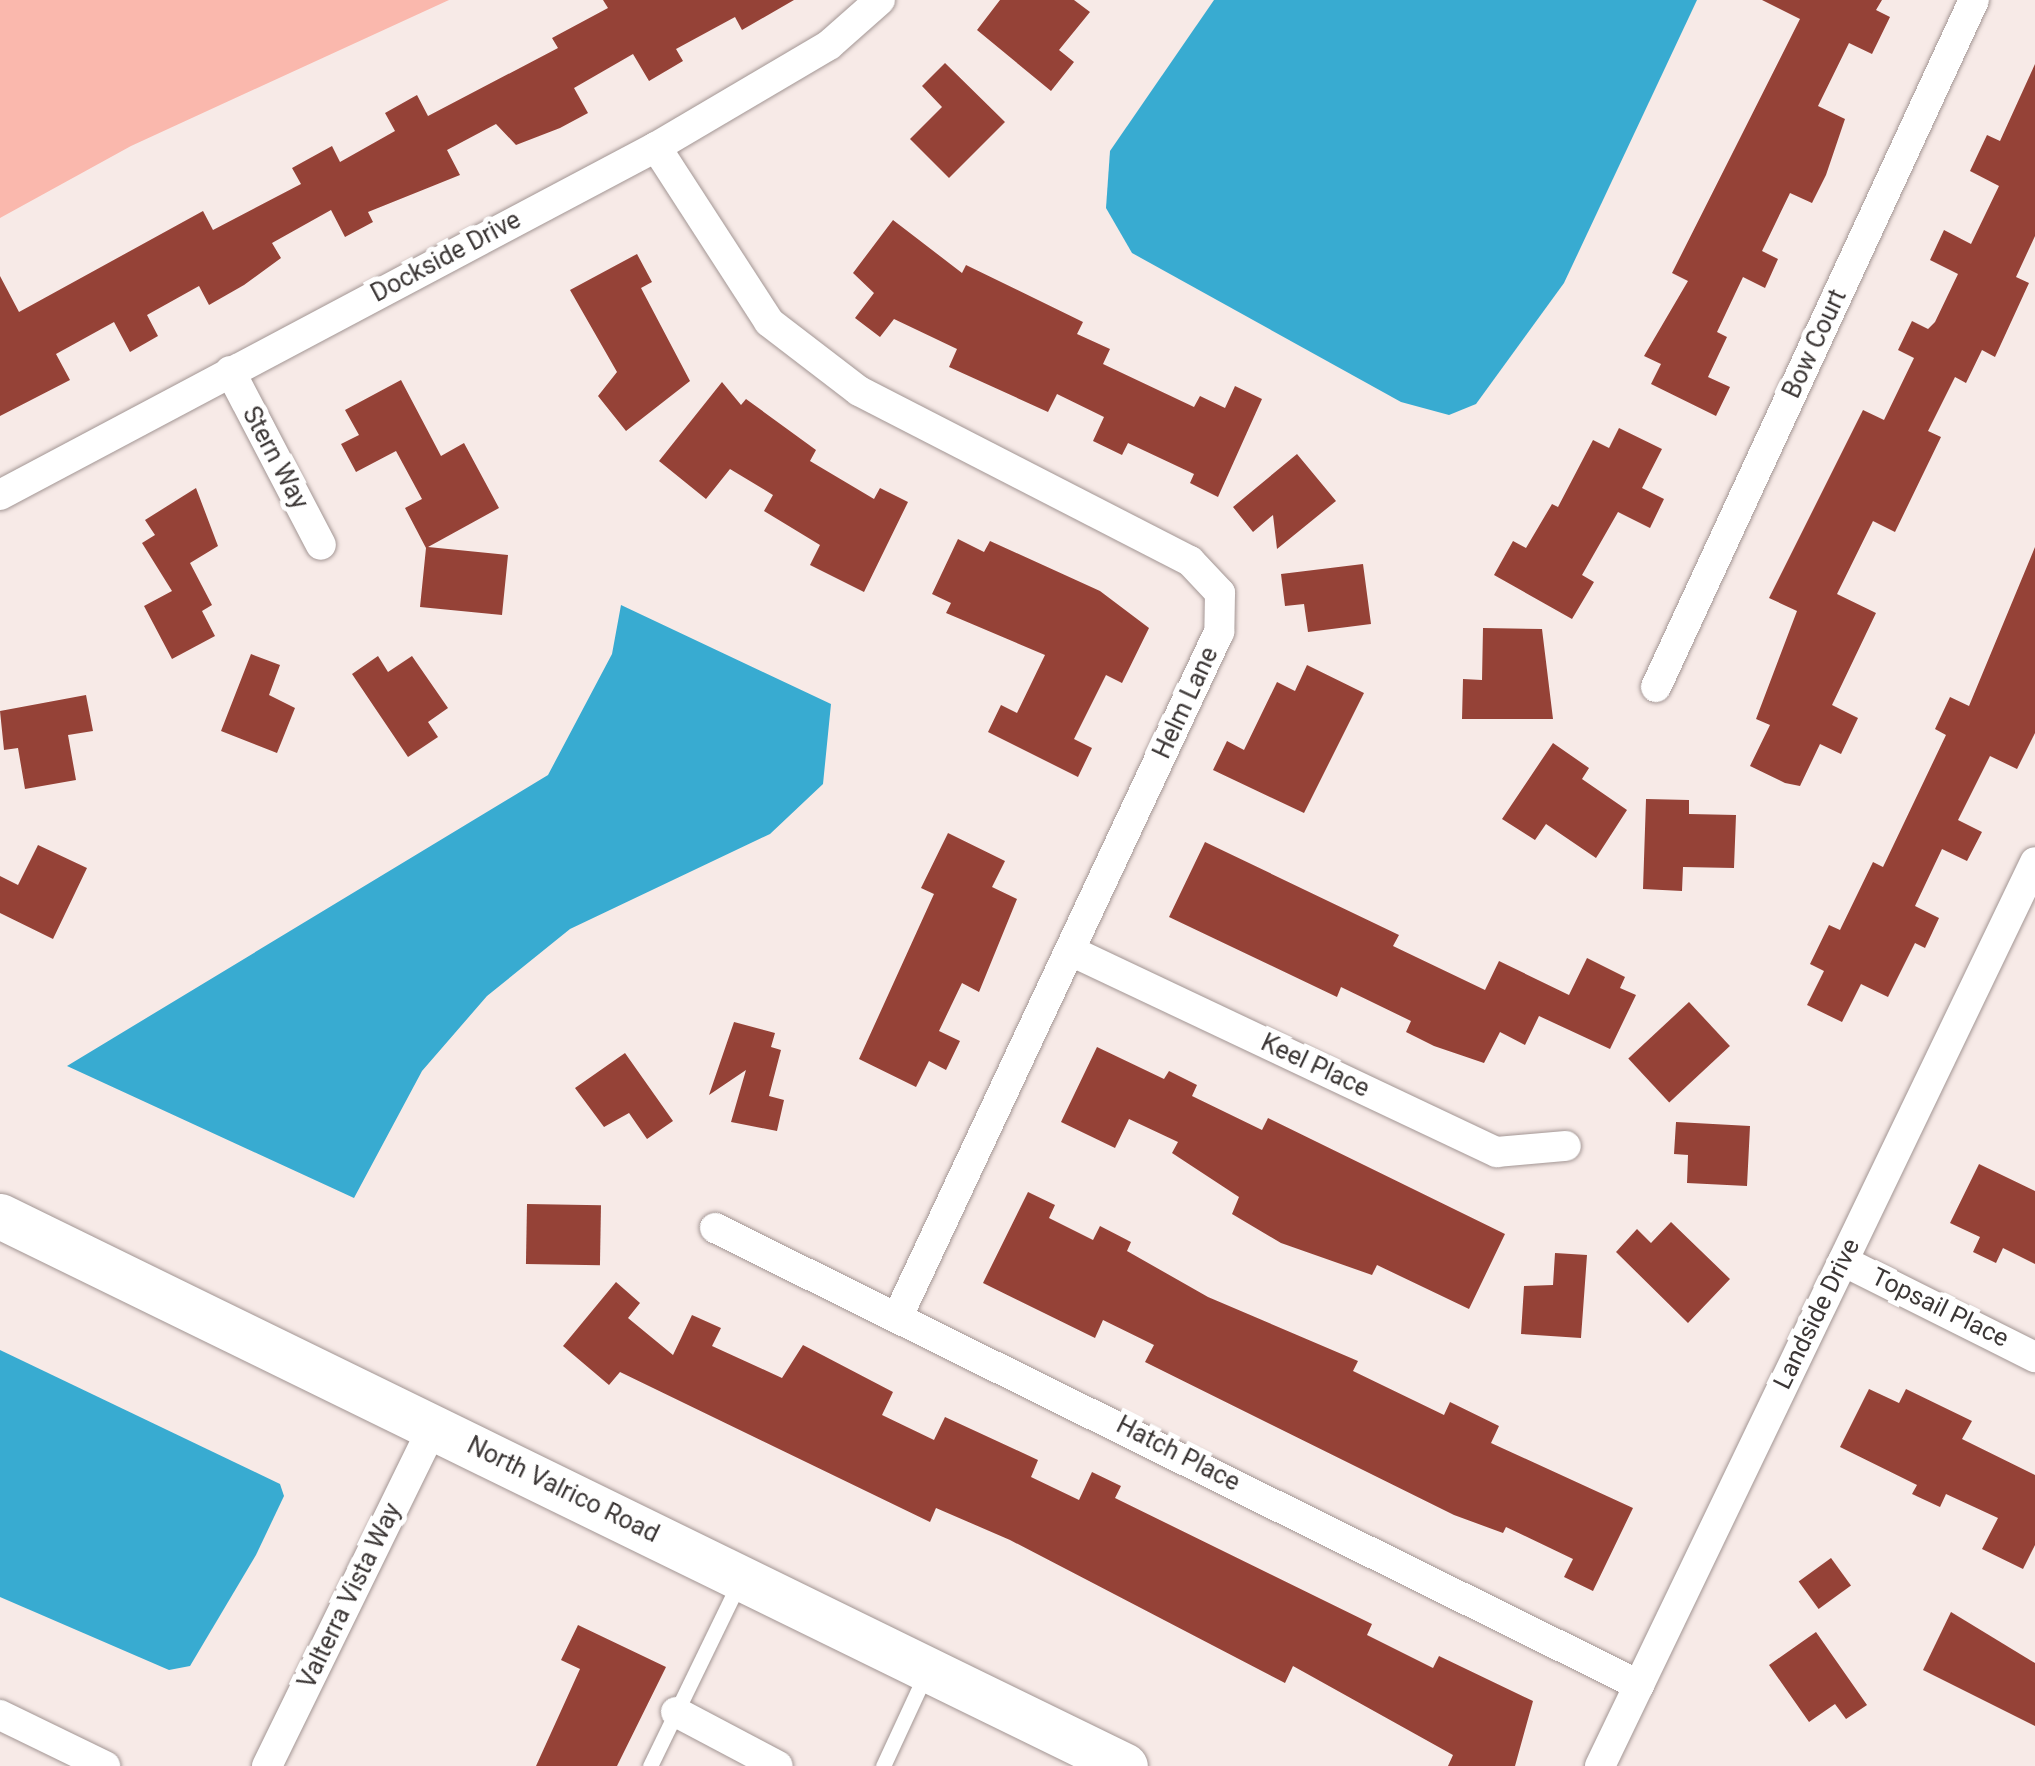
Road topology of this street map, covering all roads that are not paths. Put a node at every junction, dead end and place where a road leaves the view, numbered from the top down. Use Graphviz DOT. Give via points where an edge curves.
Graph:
graph roads {
  1 [pos="880,0"];
  2 [pos="1974,0"];
  3 [pos="656,147"];
  4 [pos="230,372"];
  5 [pos="0,495"];
  6 [pos="321,544"];
  7 [pos="1656,687"];
  8 [pos="2035,862"];
  9 [pos="1071,951"];
  10 [pos="1566,1146"];
  11 [pos="0,1216"];
  12 [pos="714,1228"];
  13 [pos="1843,1261"];
  14 [pos="899,1314"];
  15 [pos="2035,1357"];
  16 [pos="432,1427"];
  17 [pos="742,1577"];
  18 [pos="929,1668"];
  19 [pos="1639,1685"];
  20 [pos="676,1712"];
  21 [pos="0,1715"];
  22 [pos="105,1766"];
  23 [pos="267,1766"];
  24 [pos="650,1766"];
  25 [pos="778,1766"];
  26 [pos="882,1766"];
  27 [pos="1125,1766"];
  28 [pos="1600,1766"];
  1 -- 3 [label="street, Dockside Drive" via="829,45"];
  2 -- 7 [label="street, Bow Court"];
  3 -- 4 [label="street, Dockside Drive"];
  3 -- 9 [label="street, Helm Lane" via="769,322 859,391 1190,561 1220,593 1219,632"];
  4 -- 5 [label="street, Dockside Drive"];
  4 -- 6 [label="street, Stern Way"];
  8 -- 13 [label="street, Landside Drive"];
  9 -- 10 [label="street, Keel Place" via="1497,1152"];
  9 -- 14 [label="street, Helm Lane"];
  11 -- 16 [label="street, North Valrico Road"];
  12 -- 14 [label="street, Hatch Place"];
  13 -- 15 [label="street, Topsail Place"];
  13 -- 19 [label="street, Landside Drive"];
  14 -- 19 [label="street, Hatch Place"];
  16 -- 17 [label="street, North Valrico Road"];
  16 -- 23 [label="street, Valterra Vista Way"];
  17 -- 18 [label="street, North Valrico Road"];
  17 -- 20 [label="lane"];
  18 -- 26 [label="lane"];
  18 -- 27 [label="street, North Valrico Road"];
  19 -- 28 [label="street, Landside Drive"];
  20 -- 24 [label="lane"];
  20 -- 25 [label="street"];
  21 -- 22 [label="street"];
}
